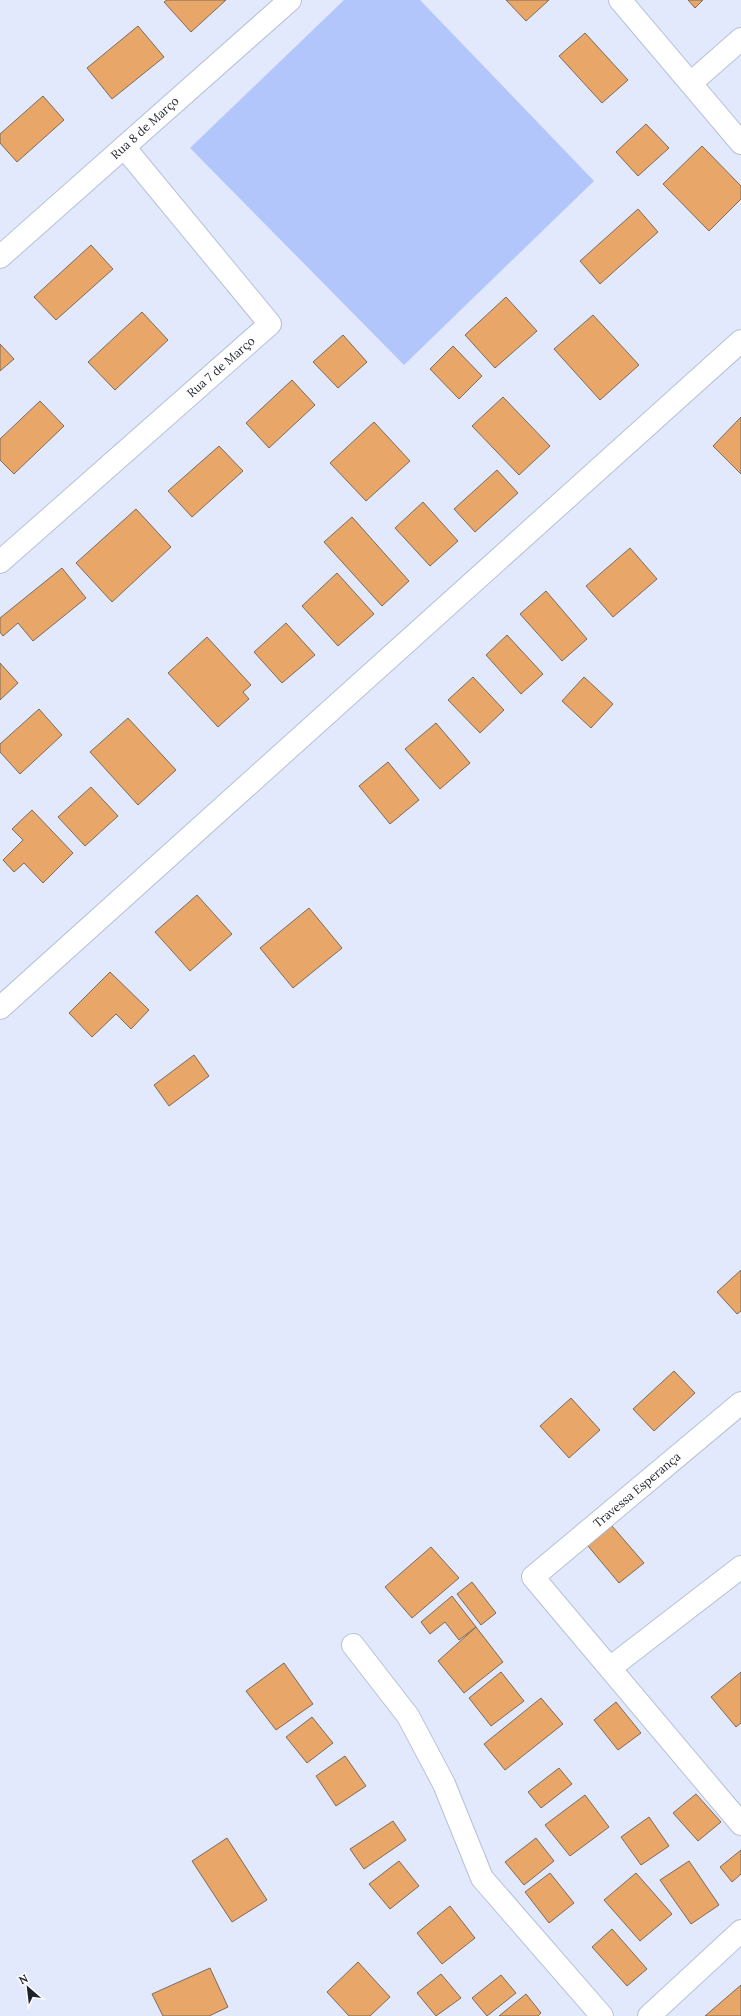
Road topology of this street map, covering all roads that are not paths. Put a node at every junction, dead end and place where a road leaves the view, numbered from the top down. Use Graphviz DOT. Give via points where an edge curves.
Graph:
graph roads {
  1 [pos="290,0"];
  2 [pos="620,0"];
  3 [pos="741,40"];
  4 [pos="691,83"];
  5 [pos="741,143"];
  6 [pos="124,148"];
  7 [pos="0,257"];
  8 [pos="741,342"];
  9 [pos="0,562"];
  10 [pos="0,1008"];
  11 [pos="741,1403"];
  12 [pos="741,1567"];
  13 [pos="352,1645"];
  14 [pos="610,1668"];
  15 [pos="741,1824"];
  16 [pos="741,1931"];
  17 [pos="602,2016"];
  18 [pos="649,2016"];
  1 -- 6 [label="street, Rua 8 de Março"];
  2 -- 4 [label="street"];
  3 -- 4 [label="street"];
  4 -- 5 [label="street"];
  6 -- 7 [label="street, Rua 8 de Março"];
  6 -- 9 [label="street, Rua 7 de Março" via="270,324"];
  8 -- 10 [label="street"];
  11 -- 14 [label="street, Travessa Esperança" via="533,1577"];
  12 -- 14 [label="street"];
  13 -- 17 [label="street" via="408,1716 444,1784 482,1878"];
  14 -- 15 [label="street"];
  16 -- 18 [label="street"];
}
